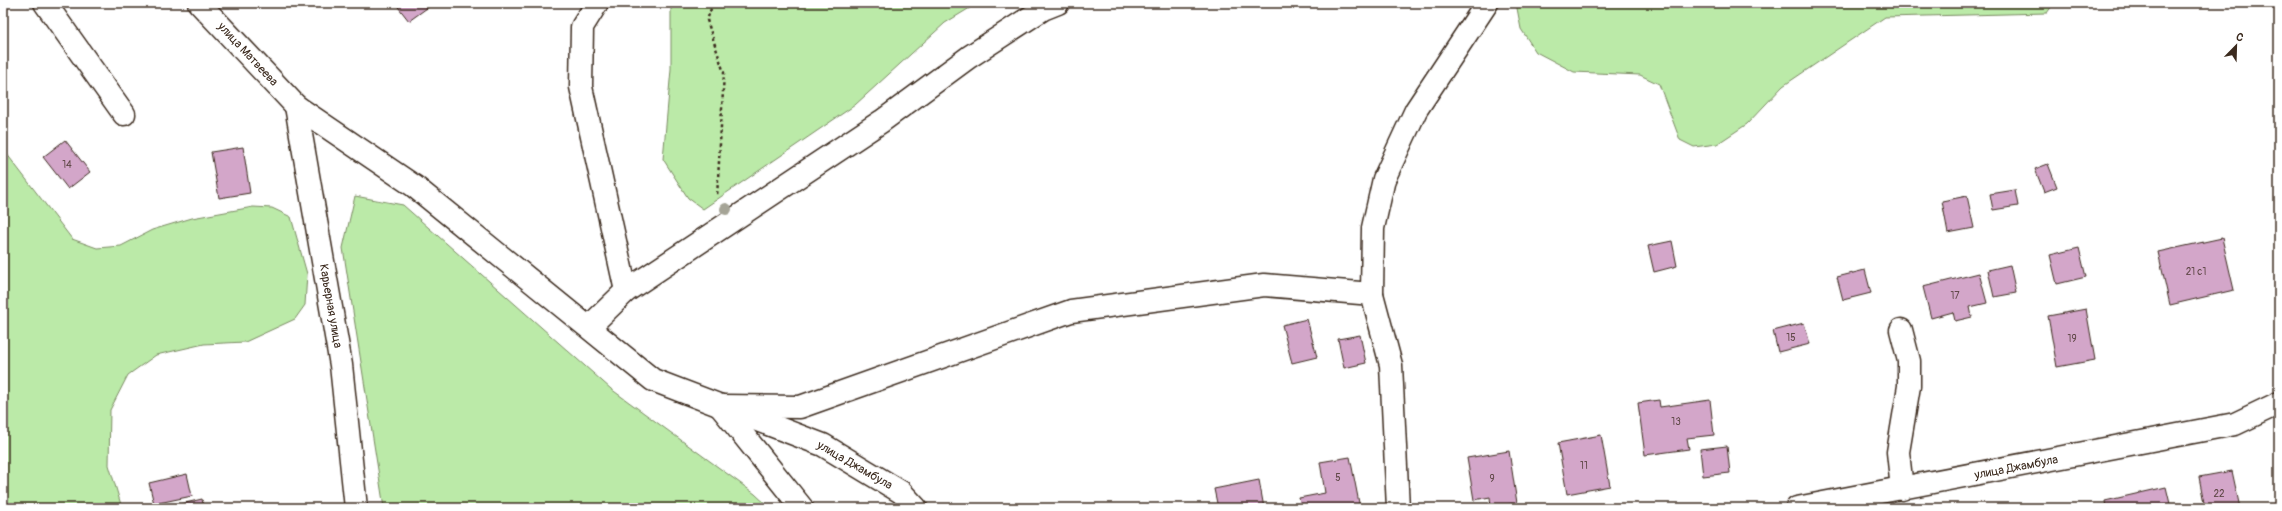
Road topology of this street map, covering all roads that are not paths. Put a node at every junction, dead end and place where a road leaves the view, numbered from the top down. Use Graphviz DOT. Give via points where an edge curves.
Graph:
graph roads {
  1 [pos="45,3"];
  2 [pos="200,3"];
  3 [pos="597,3"];
  4 [pos="1058,3"];
  5 [pos="1487,3"];
  6 [pos="296,106"];
  7 [pos="124,114"];
  8 [pos="626,291"];
  9 [pos="1372,294"];
  10 [pos="589,327"];
  11 [pos="1901,330"];
  12 [pos="2279,403"];
  13 [pos="720,406"];
  14 [pos="1902,490"];
  15 [pos="356,508"];
  16 [pos="802,508"];
  17 [pos="916,508"];
  18 [pos="1398,508"];
  19 [pos="1798,508"];
  1 -- 7 [label="street"];
  2 -- 6 [label="street, улица Матвеева"];
  3 -- 8 [label="street" via="582,27 581,87"];
  4 -- 8 [label="street" via="1043,9 969,58 882,121"];
  5 -- 9 [label="street" via="1416,110 1384,179 1372,228"];
  6 -- 10 [label="street, улица Матвеева" via="414,186"];
  6 -- 15 [label="street, Карьерная улица" via="341,365"];
  8 -- 10 [label="street"];
  9 -- 13 [label="street" via="1264,285 1071,311 800,406"];
  9 -- 18 [label="street" via="1391,365"];
  10 -- 13 [label="street, улица Джамбула" via="653,380"];
  11 -- 14 [label="street" via="1909,361 1909,386 1898,452"];
  12 -- 14 [label="street, улица Джамбула" via="2235,424"];
  13 -- 16 [label="street"];
  13 -- 17 [label="street, улица Джамбула" via="823,445 902,492"];
  14 -- 19 [label="street, улица Джамбула"];
}
